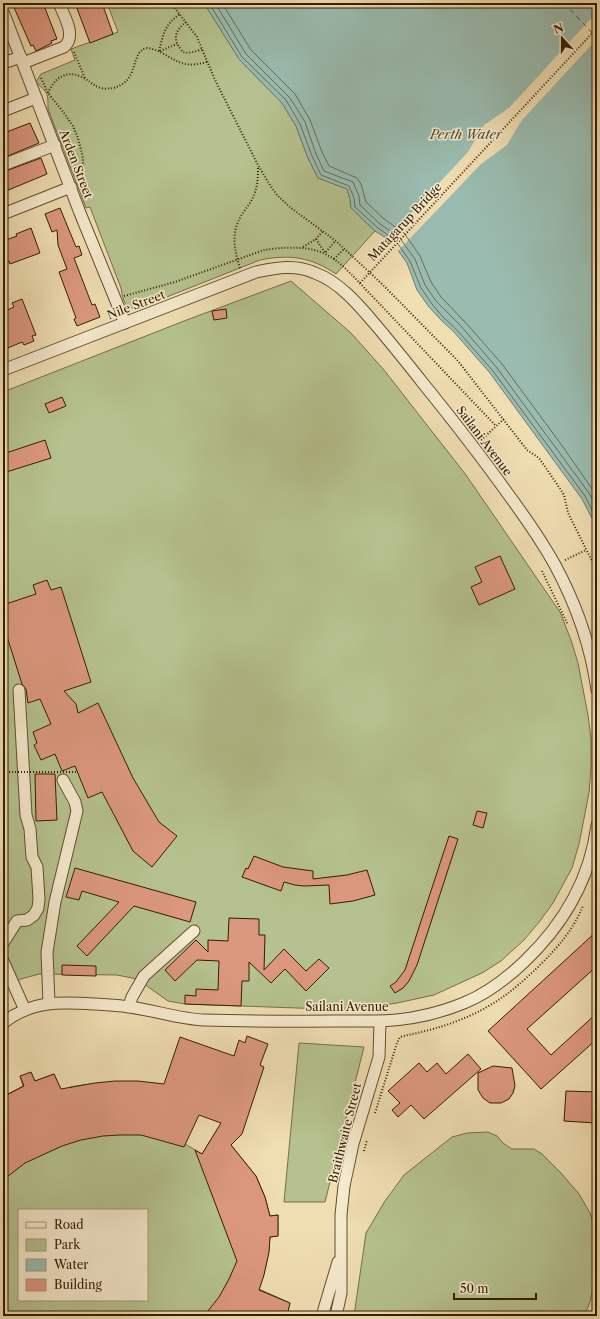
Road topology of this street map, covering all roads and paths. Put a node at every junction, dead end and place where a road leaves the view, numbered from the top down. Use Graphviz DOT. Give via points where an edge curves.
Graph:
graph roads {
  1 [pos="59,3"];
  2 [pos="171,3"];
  3 [pos="3,13"];
  4 [pos="180,14"];
  5 [pos="186,22"];
  6 [pos="597,28"];
  7 [pos="67,44"];
  8 [pos="177,44"];
  9 [pos="202,49"];
  10 [pos="159,51"];
  11 [pos="26,60"];
  12 [pos="207,62"];
  13 [pos="3,63"];
  14 [pos="85,79"];
  15 [pos="48,93"];
  16 [pos="36,98"];
  17 [pos="3,111"];
  18 [pos="55,145"];
  19 [pos="3,165"];
  20 [pos="258,165"];
  21 [pos="71,187"];
  22 [pos="84,195"];
  23 [pos="3,214"];
  24 [pos="323,231"];
  25 [pos="316,240"];
  26 [pos="336,241"];
  27 [pos="302,248"];
  28 [pos="344,249"];
  29 [pos="325,253"];
  30 [pos="334,259"];
  31 [pos="237,260"];
  32 [pos="280,267"];
  33 [pos="241,269"];
  34 [pos="360,283"];
  35 [pos="121,297"];
  36 [pos="125,323"];
  37 [pos="3,370"];
  38 [pos="504,419"];
  39 [pos="496,426"];
  40 [pos="474,446"];
  41 [pos="586,550"];
  42 [pos="564,561"];
  43 [pos="542,570"];
  44 [pos="597,571"];
  45 [pos="568,625"];
  46 [pos="7,688"];
  47 [pos="20,690"];
  48 [pos="597,690"];
  49 [pos="3,709"];
  50 [pos="3,772"];
  51 [pos="77,772"];
  52 [pos="63,780"];
  53 [pos="597,825"];
  54 [pos="583,905"];
  55 [pos="194,931"];
  56 [pos="3,943"];
  57 [pos="3,961"];
  58 [pos="49,1003"];
  59 [pos="129,1006"];
  60 [pos="25,1010"];
  61 [pos="4,1020"];
  62 [pos="380,1021"];
  63 [pos="373,1118"];
  64 [pos="368,1137"];
  65 [pos="363,1154"];
  66 [pos="341,1253"];
  67 [pos="322,1316"];
  68 [pos="336,1316"];
  1 -- 7 [label="street" via="70,32"];
  2 -- 4 [label="path"];
  3 -- 11 [label="street, Arden Street"];
  4 -- 5 [label="path"];
  4 -- 10 [label="path" via="166,27"];
  5 -- 8 [label="path" via="177,32"];
  5 -- 9 [label="path"];
  6 -- 34 [label="path, Matagarup Bridge, bridge"];
  7 -- 11 [label="street"];
  7 -- 14 [label="path" via="74,51"];
  8 -- 9 [label="path" via="184,52"];
  8 -- 10 [label="path"];
  9 -- 12 [label="path"];
  10 -- 12 [label="path" via="182,64"];
  10 -- 14 [label="path" via="153,48 143,49 137,56 130,77 112,88 92,85"];
  11 -- 13 [label="street"];
  11 -- 15 [label="path"];
  11 -- 16 [label="street, Arden Street"];
  12 -- 20 [label="path"];
  14 -- 15 [label="path" via="65,74 51,85"];
  15 -- 22 [label="path" via="73,126 78,138 83,158"];
  16 -- 17 [label="street"];
  16 -- 18 [label="street, Arden Street"];
  18 -- 19 [label="street"];
  18 -- 21 [label="street, Arden Street"];
  20 -- 24 [label="path" via="277,195"];
  20 -- 31 [label="path" via="254,196 240,218 236,230 234,243"];
  21 -- 23 [label="street"];
  21 -- 36 [label="street, Arden Street"];
  24 -- 25 [label="path"];
  24 -- 26 [label="path"];
  25 -- 27 [label="path"];
  25 -- 29 [label="path"];
  26 -- 28 [label="path"];
  26 -- 29 [label="path"];
  27 -- 29 [label="path"];
  27 -- 31 [label="path" via="268,250"];
  28 -- 30 [label="path"];
  28 -- 38 [label="path" via="458,361"];
  29 -- 30 [label="path"];
  30 -- 34 [label="path"];
  31 -- 33 [label="path"];
  31 -- 35 [label="path" via="175,282"];
  32 -- 36 [label="street, Nile Street" via="256,272"];
  32 -- 40 [label="street, Sailani Avenue" via="315,272 343,290 369,317"];
  34 -- 39 [label="path"];
  36 -- 37 [label="street, Nile Street"];
  38 -- 39 [label="path"];
  38 -- 41 [label="path" via="527,450 538,458 561,490 568,513"];
  39 -- 40 [label="path"];
  40 -- 48 [label="street, Sailani Avenue" via="528,522 562,578 580,620"];
  41 -- 42 [label="path"];
  41 -- 44 [label="path"];
  43 -- 45 [label="path"];
  46 -- 49 [label="path"];
  47 -- 56 [label="street" via="26,815 32,857 37,867 39,899 34,915 27,920 17,921"];
  50 -- 51 [label="path, bridge"];
  52 -- 58 [label="street" via="77,811 55,902 47,952"];
  53 -- 62 [label="street, Sailani Avenue" via="590,860 578,891 562,918 539,948 510,975 486,992 464,1003 424,1016"];
  54 -- 63 [label="path" via="572,929 562,942 504,997 455,1022 400,1037"];
  55 -- 59 [label="street" via="144,976"];
  57 -- 60 [label="street"];
  58 -- 59 [label="street, Sailani Avenue"];
  58 -- 60 [label="street, Sailani Avenue"];
  59 -- 62 [label="street, Sailani Avenue" via="164,1015 202,1020"];
  60 -- 61 [label="street, Sailani Avenue"];
  62 -- 66 [label="street, Braithwaite Street" via="379,1057 353,1144 344,1186"];
  64 -- 65 [label="path"];
  66 -- 67 [label="street, Braithwaite Street"];
  66 -- 68 [label="street, Braithwaite Street" via="341,1293"];
}
